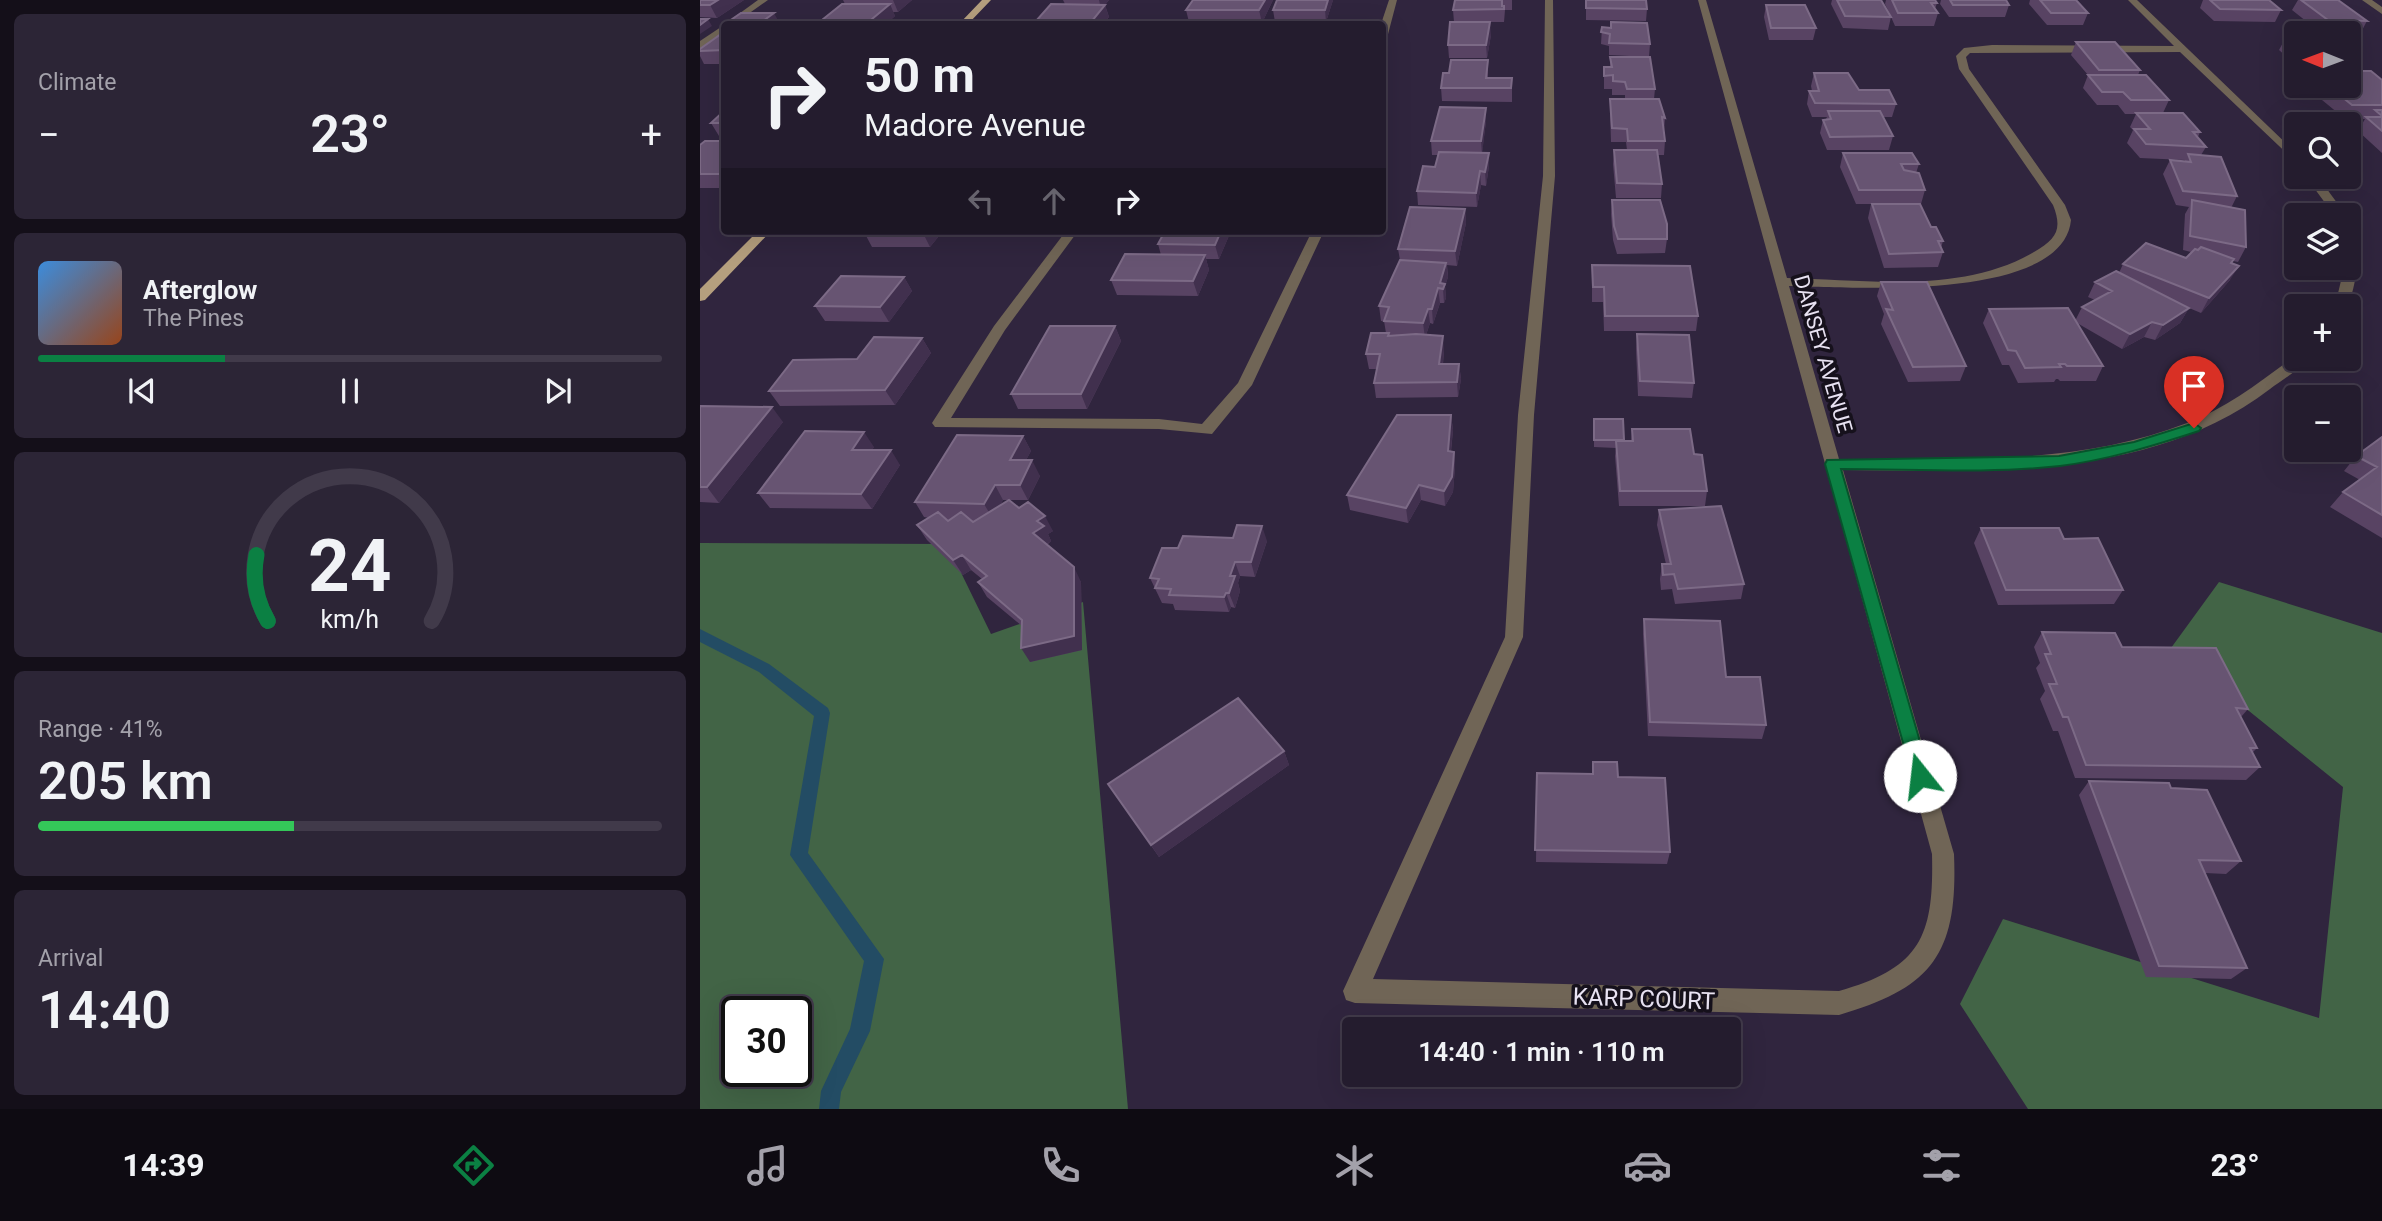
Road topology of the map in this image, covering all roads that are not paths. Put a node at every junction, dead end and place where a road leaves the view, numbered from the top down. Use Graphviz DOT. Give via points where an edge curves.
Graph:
graph roads {
  1 [pos="764,0"];
  2 [pos="987,0"];
  3 [pos="1393,0"];
  4 [pos="1549,0"];
  5 [pos="1702,0"];
  6 [pos="2132,0"];
  7 [pos="2366,0"];
  8 [pos="2382,11"];
  9 [pos="733,21"];
  10 [pos="966,21"];
  11 [pos="1386,24"];
  12 [pos="721,30"];
  13 [pos="700,46"];
  14 [pos="2180,48"];
  15 [pos="2284,148"];
  16 [pos="761,235"];
  17 [pos="1069,235"];
  18 [pos="1316,235"];
  19 [pos="1782,282"];
  20 [pos="700,297"];
  21 [pos="2286,371"];
  22 [pos="1832,464"];
  23 [pos="1921,960"];
  1 -- 9 [label="street"];
  2 -- 10 [label="main road"];
  3 -- 11 [label="street"];
  4 -- 23 [label="street, KARP COURT" via="1549,176 1526,415 1514,637 1355,991 1839,1003 1872,996 1899,981"];
  5 -- 19 [label="street, DANSEY AVENUE"];
  6 -- 14 [label="street"];
  7 -- 8 [label="street"];
  12 -- 13 [label="street"];
  14 -- 15 [label="street"];
  14 -- 19 [label="street" via="1992,48 1967,50 1961,56 1964,69 2065,220 2063,232 2041,256 1998,272 1944,282"];
  16 -- 20 [label="main road"];
  17 -- 18 [label="street" via="999,329 940,422 1159,424 1206,430 1245,385"];
  19 -- 22 [label="street, DANSEY AVENUE"];
  21 -- 22 [label="street" via="2221,416 2165,439 2104,454 2013,464"];
  22 -- 23 [label="street, DANSEY AVENUE" via="1942,854 1943,913 1936,938"];
}
